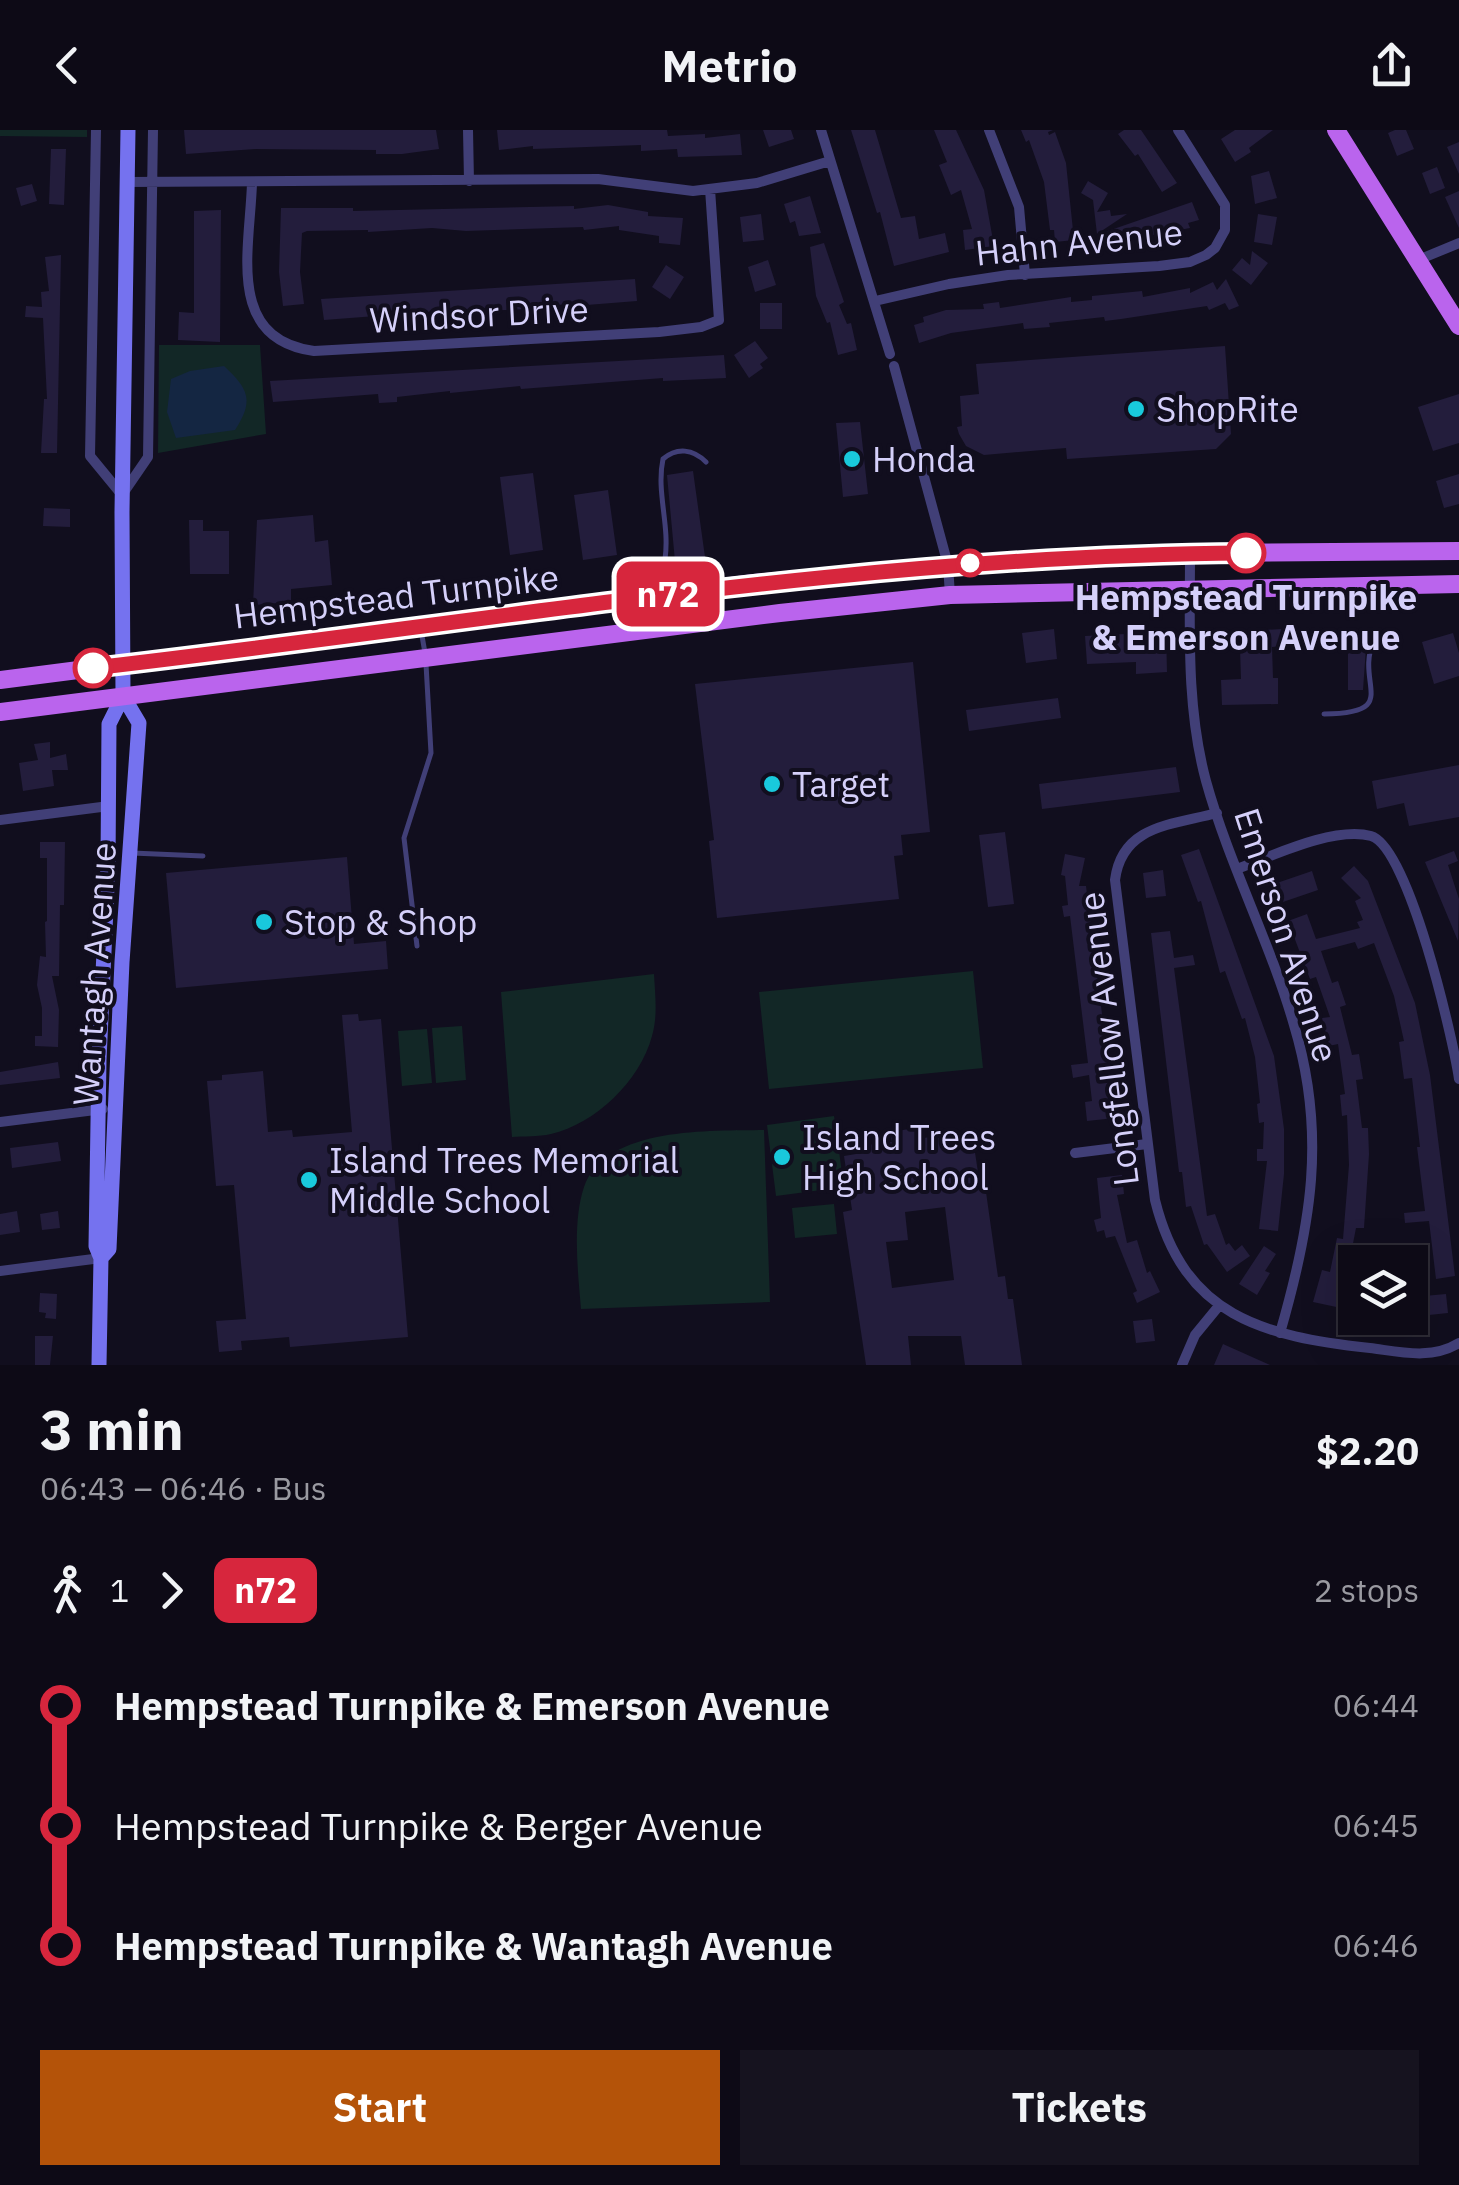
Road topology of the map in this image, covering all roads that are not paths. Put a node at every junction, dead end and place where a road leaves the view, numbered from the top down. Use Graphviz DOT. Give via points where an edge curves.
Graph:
graph roads {
  1 [pos="96,130"];
  2 [pos="128,130"];
  3 [pos="154,130"];
  4 [pos="468,130"];
  5 [pos="821,130"];
  6 [pos="990,130"];
  7 [pos="1336,130"];
  8 [pos="1180,131"];
  9 [pos="830,161"];
  10 [pos="468,180"];
  11 [pos="127,182"];
  12 [pos="152,182"];
  13 [pos="252,182"];
  14 [pos="710,189"];
  15 [pos="1459,242"];
  16 [pos="1418,260"];
  17 [pos="1025,275"];
  18 [pos="874,301"];
  19 [pos="1459,326"];
  20 [pos="890,354"];
  21 [pos="894,366"];
  22 [pos="706,462"];
  23 [pos="122,495"];
  24 [pos="1459,551"];
  25 [pos="1190,553"];
  26 [pos="665,559"];
  27 [pos="948,565"];
  28 [pos="1459,584"];
  29 [pos="1190,587"];
  30 [pos="950,595"];
  31 [pos="421,626"];
  32 [pos="1374,640"];
  33 [pos="425,658"];
  34 [pos="124,665"];
  35 [pos="0,680"];
  36 [pos="123,696"];
  37 [pos="0,712"];
  38 [pos="1324,714"];
  39 [pos="108,806"];
  40 [pos="1217,813"];
  41 [pos="0,820"];
  42 [pos="132,853"];
  43 [pos="202,856"];
  44 [pos="1237,869"];
  45 [pos="417,946"];
  46 [pos="1459,1079"];
  47 [pos="107,1108"];
  48 [pos="0,1122"];
  49 [pos="1147,1144"];
  50 [pos="1074,1153"];
  51 [pos="101,1258"];
  52 [pos="0,1271"];
  53 [pos="1218,1307"];
  54 [pos="1280,1332"];
  55 [pos="1459,1342"];
  56 [pos="99,1365"];
  57 [pos="1182,1365"];
  1 -- 23 [label="street" via="90,456"];
  2 -- 11 [label="main road, Wantagh Avenue"];
  3 -- 12 [label="street"];
  4 -- 10 [label="street"];
  5 -- 9 [label="street"];
  6 -- 17 [label="street" via="1019,206"];
  7 -- 16 [label="main road"];
  8 -- 17 [label="street, Hahn Avenue" via="1225,205 1225,230 1215,248 1190,262"];
  9 -- 14 [label="street"];
  9 -- 18 [label="street"];
  10 -- 13 [label="street"];
  10 -- 14 [label="street" via="598,179"];
  11 -- 12 [label="street"];
  11 -- 23 [label="main road, Wantagh Avenue"];
  12 -- 13 [label="street"];
  12 -- 23 [label="street" via="148,457"];
  13 -- 14 [label="street, Windsor Drive" via="253,310 275,340 314,351 700,328 719,320"];
  15 -- 16 [label="street"];
  16 -- 19 [label="main road"];
  17 -- 18 [label="street, Hahn Avenue"];
  18 -- 20 [label="street"];
  21 -- 27 [label="street"];
  22 -- 26 [label="lane" via="688,451 662,459"];
  23 -- 34 [label="main road, Wantagh Avenue"];
  24 -- 25 [label="main road, Hempstead Turnpike"];
  25 -- 27 [label="main road, Hempstead Turnpike"];
  25 -- 29 [label="street, Emerson Avenue"];
  27 -- 30 [label="street"];
  27 -- 31 [label="main road, Hempstead Turnpike"];
  28 -- 29 [label="main road, Hempstead Turnpike"];
  29 -- 30 [label="main road, Hempstead Turnpike"];
  29 -- 40 [label="street, Emerson Avenue" via="1195,717"];
  30 -- 33 [label="main road, Hempstead Turnpike"];
  31 -- 33 [label="lane"];
  31 -- 34 [label="main road, Hempstead Turnpike"];
  32 -- 38 [label="lane" via="1367,708"];
  33 -- 36 [label="main road, Hempstead Turnpike"];
  33 -- 45 [label="lane" via="431,753 404,838"];
  34 -- 35 [label="main road, Hempstead Turnpike"];
  34 -- 36 [label="main road, Wantagh Avenue"];
  36 -- 37 [label="main road, Hempstead Turnpike"];
  36 -- 39 [label="main road, Wantagh Avenue" via="109,724"];
  36 -- 42 [label="main road, Wantagh Avenue" via="139,723"];
  39 -- 41 [label="street"];
  39 -- 47 [label="main road, Wantagh Avenue"];
  40 -- 44 [label="street, Emerson Avenue"];
  40 -- 49 [label="street, Longfellow Avenue" via="1142,834 1126,845 1117,864"];
  42 -- 43 [label="lane"];
  42 -- 47 [label="main road, Wantagh Avenue"];
  44 -- 46 [label="street" via="1317,841 1354,835 1384,844 1434,965"];
  44 -- 54 [label="street, Emerson Avenue" via="1294,1025 1313,1130 1306,1234"];
  47 -- 48 [label="street"];
  47 -- 51 [label="main road, Wantagh Avenue" via="96,1246"];
  49 -- 50 [label="street"];
  49 -- 53 [label="street, Longfellow Avenue" via="1167,1239"];
  51 -- 52 [label="street"];
  51 -- 56 [label="main road, Wantagh Avenue"];
  53 -- 54 [label="street"];
  53 -- 57 [label="street"];
  54 -- 55 [label="street" via="1428,1355"];
}
